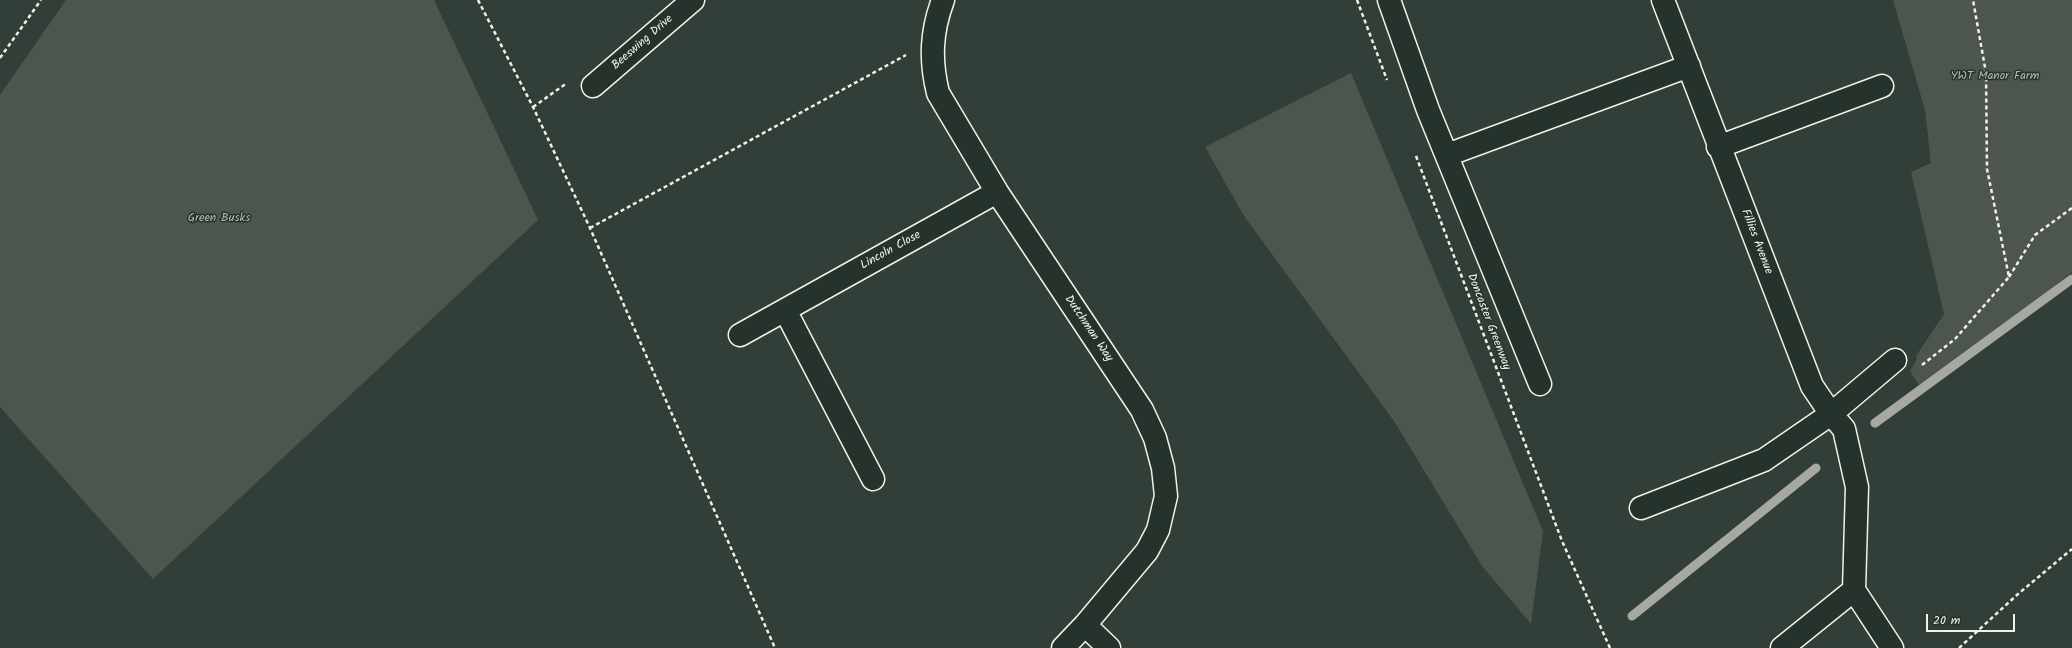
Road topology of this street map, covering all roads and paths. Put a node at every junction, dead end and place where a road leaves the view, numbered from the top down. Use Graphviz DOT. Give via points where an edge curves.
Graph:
graph roads {
  1 [pos="40,0"];
  2 [pos="478,0"];
  3 [pos="693,0"];
  4 [pos="943,0"];
  5 [pos="1357,0"];
  6 [pos="1389,0"];
  7 [pos="1663,0"];
  8 [pos="1973,0"];
  9 [pos="932,40"];
  10 [pos="0,58"];
  11 [pos="1689,66"];
  12 [pos="1388,82"];
  13 [pos="593,86"];
  14 [pos="1882,86"];
  15 [pos="533,107"];
  16 [pos="1718,147"];
  17 [pos="1447,155"];
  18 [pos="1416,156"];
  19 [pos="997,192"];
  20 [pos="2072,208"];
  21 [pos="590,228"];
  22 [pos="2009,278"];
  23 [pos="785,310"];
  24 [pos="740,335"];
  25 [pos="1895,360"];
  26 [pos="1918,369"];
  27 [pos="1540,384"];
  28 [pos="1831,414"];
  29 [pos="873,479"];
  30 [pos="1641,508"];
  31 [pos="2072,549"];
  32 [pos="1854,590"];
  33 [pos="1085,625"];
  34 [pos="775,648"];
  35 [pos="1063,648"];
  36 [pos="1108,648"];
  37 [pos="1610,648"];
  38 [pos="1782,648"];
  39 [pos="1892,648"];
  40 [pos="1958,648"];
  1 -- 10 [label="path"];
  2 -- 15 [label="path"];
  3 -- 13 [label="street, Beeswing Drive"];
  4 -- 9 [label="street, Dutchman Way"];
  5 -- 12 [label="path"];
  6 -- 17 [label="street" via="1428,110"];
  7 -- 11 [label="street, Fillies Avenue"];
  8 -- 22 [label="path" via="1986,73 1987,169"];
  9 -- 19 [label="street, Dutchman Way" via="938,93"];
  9 -- 21 [label="path"];
  11 -- 16 [label="street, Fillies Avenue"];
  11 -- 17 [label="street"];
  13 -- 15 [label="path" via="575,77"];
  14 -- 16 [label="street"];
  15 -- 21 [label="path"];
  16 -- 28 [label="street, Fillies Avenue" via="1812,386"];
  17 -- 27 [label="street"];
  18 -- 37 [label="path, Doncaster Greenway" via="1562,541"];
  19 -- 23 [label="street, Lincoln Close"];
  19 -- 33 [label="street, Dutchman Way" via="1142,410 1155,438 1163,468 1166,496 1158,530 1147,551"];
  20 -- 22 [label="path" via="2035,234"];
  21 -- 34 [label="path"];
  22 -- 26 [label="path" via="1954,339"];
  23 -- 24 [label="street, Lincoln Close"];
  23 -- 29 [label="street"];
  25 -- 28 [label="street"];
  28 -- 30 [label="street" via="1764,460"];
  28 -- 32 [label="street, Fillies Avenue" via="1844,429 1857,488"];
  31 -- 40 [label="path"];
  32 -- 38 [label="street"];
  32 -- 39 [label="street"];
  33 -- 35 [label="street, Dutchman Way"];
  33 -- 36 [label="street"];
}
